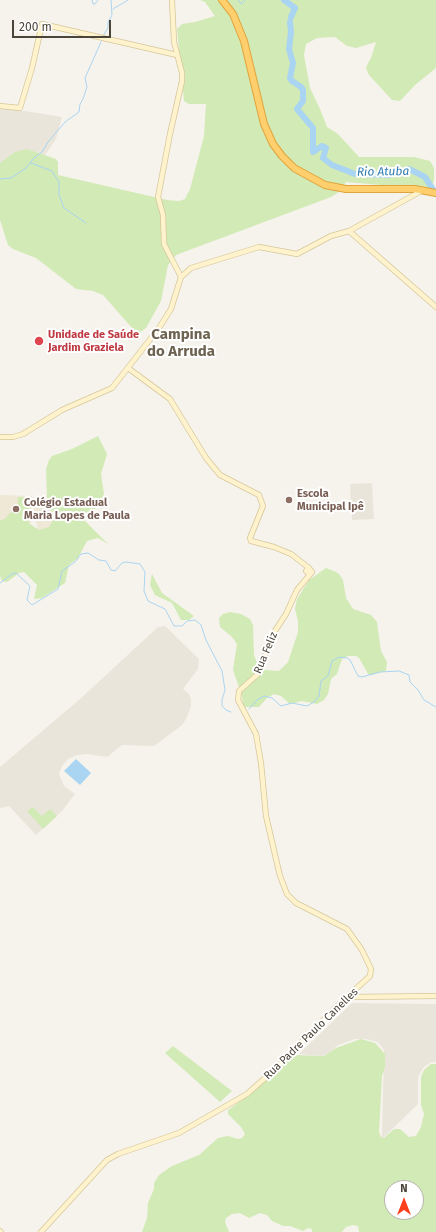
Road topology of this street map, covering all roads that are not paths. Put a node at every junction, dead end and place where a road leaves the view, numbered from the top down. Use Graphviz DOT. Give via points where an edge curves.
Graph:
graph roads {
  1 [pos="172,0"];
  2 [pos="222,0"];
  3 [pos="176,55"];
  4 [pos="0,106"];
  5 [pos="430,191"];
  6 [pos="349,231"];
  7 [pos="181,276"];
  8 [pos="436,307"];
  9 [pos="128,368"];
  10 [pos="0,437"];
  11 [pos="238,698"];
  12 [pos="436,996"];
  13 [pos="348,997"];
  14 [pos="41,1232"];
  1 -- 3 [label="street"];
  2 -- 5 [label="highway" via="233,14 244,41 264,124 273,144 294,168 311,179 346,189"];
  3 -- 4 [label="street" via="42,24 20,108"];
  3 -- 7 [label="street" via="182,81 158,197 163,215 164,244"];
  5 -- 6 [label="street"];
  6 -- 7 [label="street" via="330,236 297,254 259,247 191,268"];
  6 -- 8 [label="street"];
  7 -- 9 [label="street" via="166,317"];
  9 -- 10 [label="street" via="112,388 103,393 62,410 23,434"];
  9 -- 11 [label="street, Rua Feliz" via="170,399 206,458 220,475 259,495 263,506 251,541 279,549 301,561 308,572 273,634 258,674 241,690"];
  11 -- 13 [label="street, Rua Padre Paulo Canelles" via="239,705 256,734 265,812 280,876 287,894 296,903 347,929 358,943 371,969 369,978"];
  12 -- 13 [label="street"];
  13 -- 14 [label="street, Rua Padre Paulo Canelles" via="273,1071 241,1098 174,1135 115,1155 104,1162"];
}
